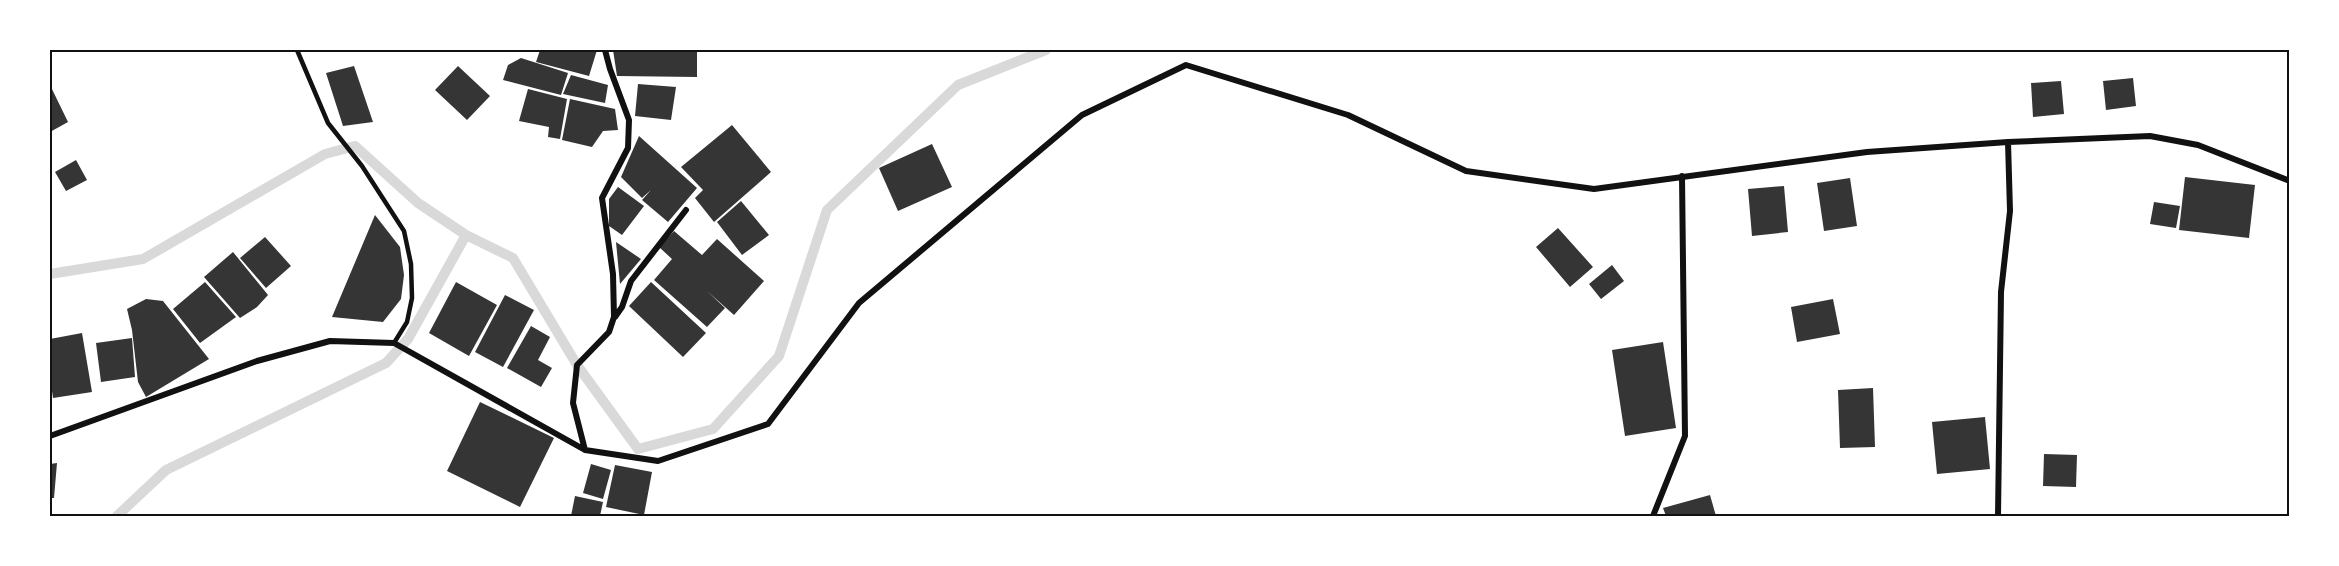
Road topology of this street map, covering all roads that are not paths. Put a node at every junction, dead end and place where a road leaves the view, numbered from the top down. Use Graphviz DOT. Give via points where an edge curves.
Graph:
graph roads {
  1 [pos="297,50"];
  2 [pos="605,50"];
  3 [pos="2008,142"];
  4 [pos="1682,176"];
  5 [pos="2289,181"];
  6 [pos="686,210"];
  7 [pos="614,317"];
  8 [pos="394,343"];
  9 [pos="50,436"];
  10 [pos="585,450"];
  11 [pos="1653,516"];
  12 [pos="1998,516"];
  1 -- 8 [label="lane" via="328,123 362,166 404,231 411,264 412,298 407,321"];
  2 -- 7 [label="street" via="628,120 628,148 602,198 613,274"];
  3 -- 4 [label="street" via="1867,152"];
  3 -- 5 [label="street" via="2150,136 2198,145"];
  3 -- 12 [label="street" via="2010,211 2001,292"];
  4 -- 10 [label="street" via="1594,189 1467,171 1347,115 1186,65 1082,115 859,303 768,424 658,461"];
  4 -- 11 [label="street" via="1685,436"];
  6 -- 7 [label="street" via="631,281"];
  7 -- 10 [label="street" via="609,332 577,365 573,403"];
  8 -- 9 [label="street" via="330,341 257,361"];
  8 -- 10 [label="street"];
}
